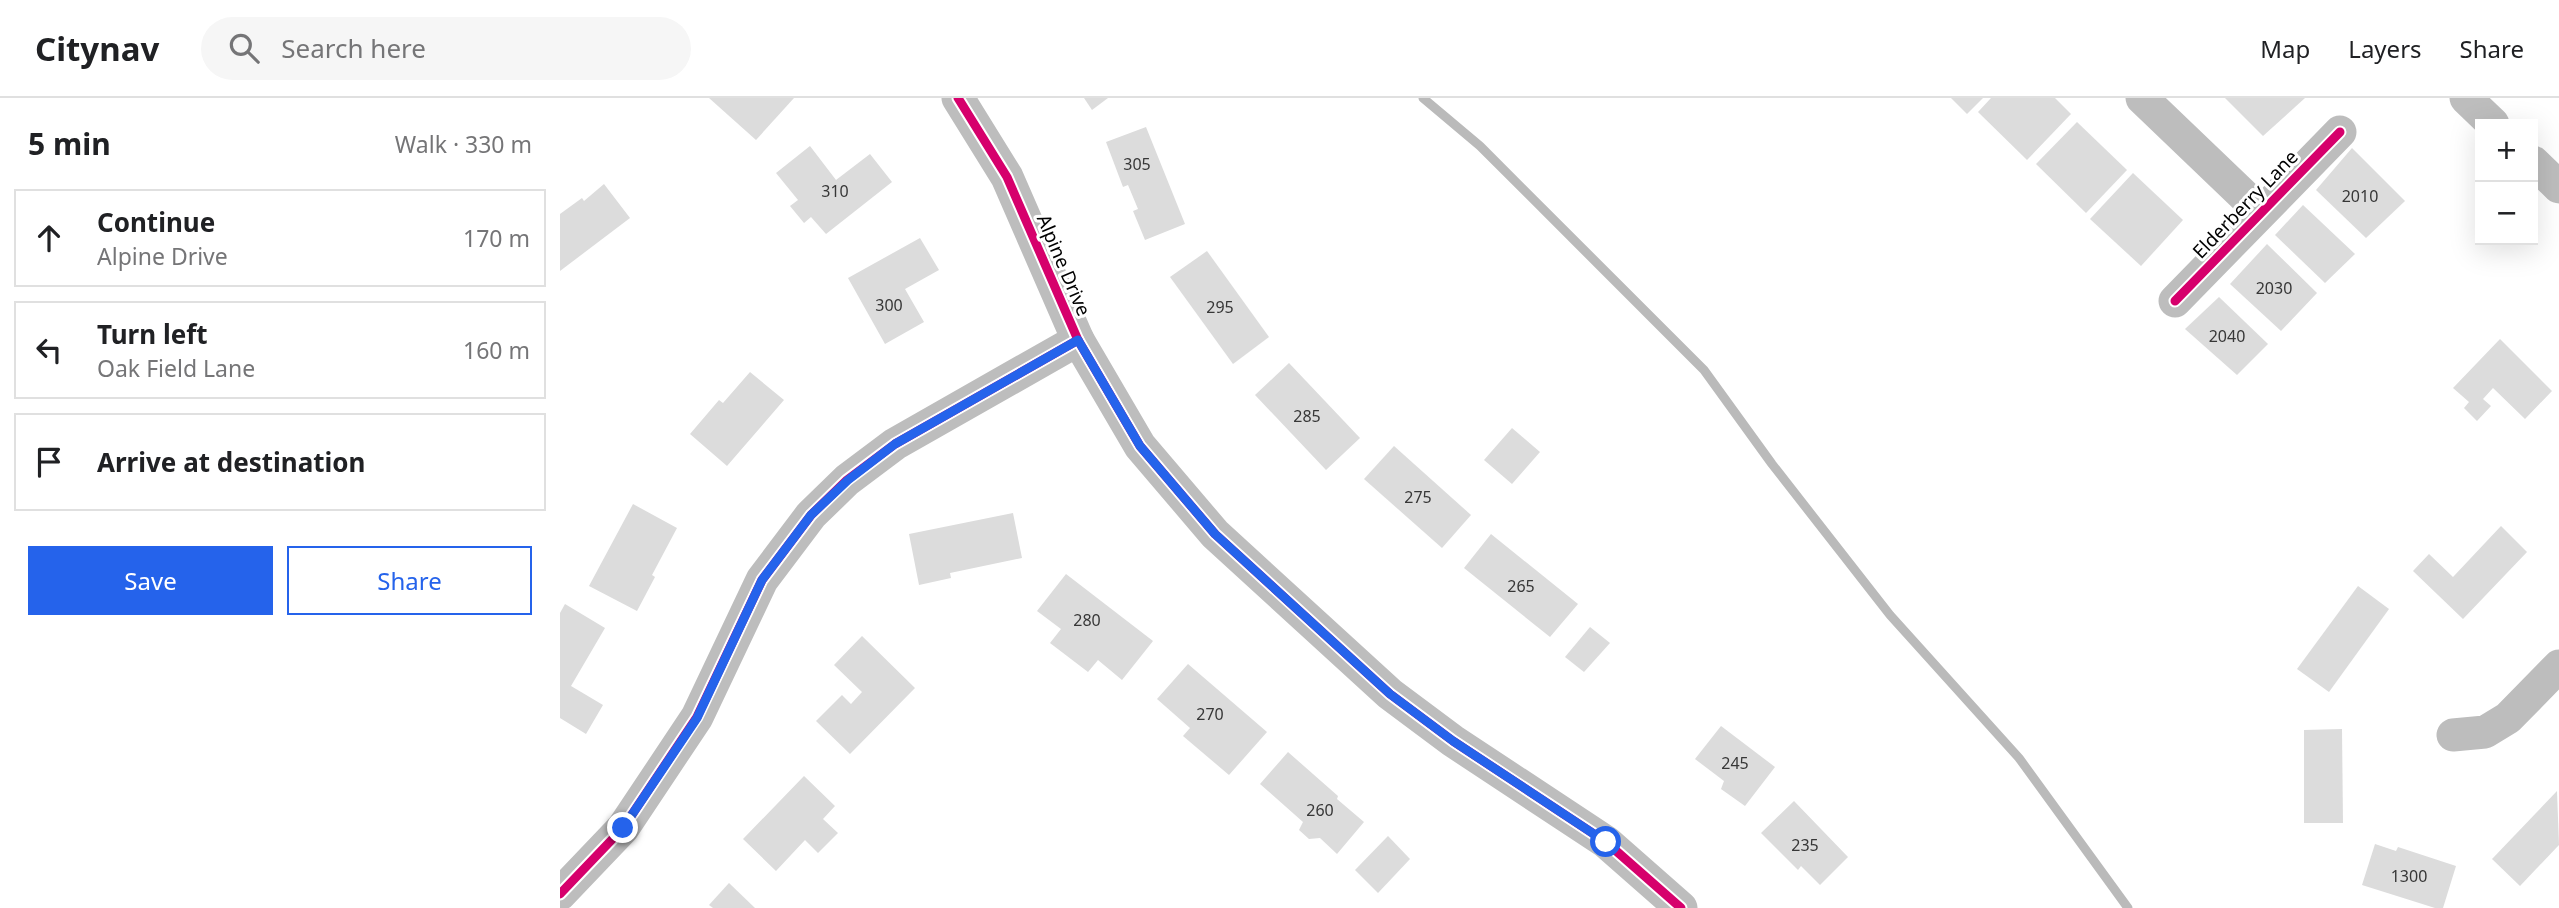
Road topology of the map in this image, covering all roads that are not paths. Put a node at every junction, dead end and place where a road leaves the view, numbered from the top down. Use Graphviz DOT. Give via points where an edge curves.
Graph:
graph roads {
  1 [pos="958,98"];
  2 [pos="2142,98"];
  3 [pos="2466,98"];
  4 [pos="2488,119"];
  5 [pos="2340,132"];
  6 [pos="2538,167"];
  7 [pos="2559,187"];
  8 [pos="2261,212"];
  9 [pos="2175,301"];
  10 [pos="1078,340"];
  11 [pos="2559,666"];
  12 [pos="2453,735"];
  13 [pos="560,894"];
  14 [pos="1681,908"];
  1 -- 10 [label="street, Alpine Drive" via="1007,177"];
  2 -- 8 [label="street"];
  3 -- 4 [label="street"];
  5 -- 8 [label="street, Elderberry Lane"];
  6 -- 7 [label="street"];
  8 -- 9 [label="street, Elderberry Lane"];
  10 -- 13 [label="street" via="895,444 811,515 762,580 697,718 623,828"];
  10 -- 14 [label="street, Alpine Drive" via="1140,446 1215,534 1390,694 1606,842"];
  11 -- 12 [label="street" via="2508,718 2485,732"];
}
